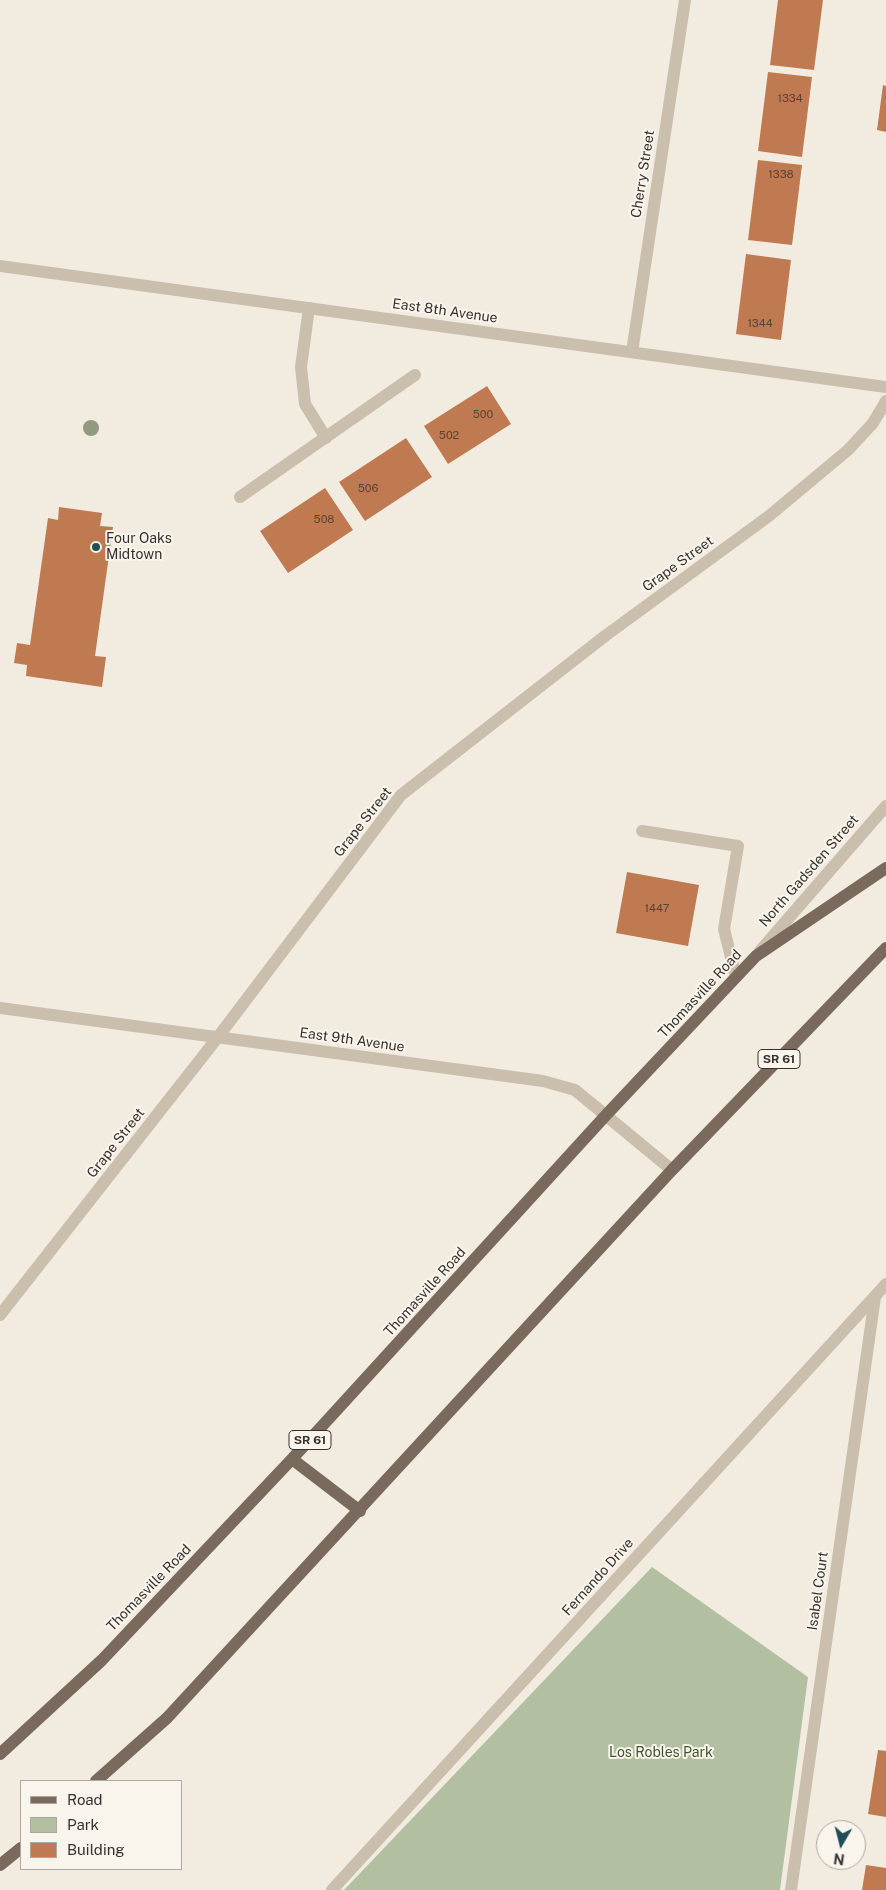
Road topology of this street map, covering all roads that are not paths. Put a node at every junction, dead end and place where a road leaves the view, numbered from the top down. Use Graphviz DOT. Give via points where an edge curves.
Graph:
graph roads {
  1 [pos="685,0"];
  2 [pos="0,266"];
  3 [pos="309,308"];
  4 [pos="632,352"];
  5 [pos="415,375"];
  6 [pos="886,387"];
  7 [pos="886,401"];
  8 [pos="326,438"];
  9 [pos="240,497"];
  10 [pos="886,806"];
  11 [pos="642,831"];
  12 [pos="886,868"];
  13 [pos="886,948"];
  14 [pos="756,956"];
  15 [pos="736,977"];
  16 [pos="0,1008"];
  17 [pos="218,1037"];
  18 [pos="606,1114"];
  19 [pos="672,1170"];
  20 [pos="882,1289"];
  21 [pos="0,1315"];
  22 [pos="292,1459"];
  23 [pos="360,1511"];
  24 [pos="0,1754"];
  25 [pos="97,1780"];
  26 [pos="20,1849"];
  27 [pos="0,1865"];
  28 [pos="332,1890"];
  29 [pos="791,1890"];
  1 -- 4 [label="street, Cherry Street"];
  2 -- 3 [label="street, East 8th Avenue"];
  3 -- 4 [label="street, East 8th Avenue"];
  3 -- 8 [label="street" via="301,367 305,404"];
  4 -- 6 [label="street, East 8th Avenue"];
  5 -- 8 [label="street"];
  7 -- 17 [label="street, Grape Street" via="873,423 848,450 769,516 605,636 400,795"];
  8 -- 9 [label="street"];
  10 -- 14 [label="street, North Gadsden Street"];
  11 -- 15 [label="street" via="738,846 724,928"];
  12 -- 14 [label="main road, Thomasville Road / SR 61"];
  13 -- 19 [label="main road, SR 61"];
  14 -- 15 [label="main road, Thomasville Road / SR 61"];
  15 -- 18 [label="main road, Thomasville Road / SR 61"];
  16 -- 17 [label="street, East 9th Avenue"];
  17 -- 18 [label="street, East 9th Avenue" via="543,1081 575,1090"];
  17 -- 21 [label="street, Grape Street"];
  18 -- 19 [label="street, East 9th Avenue"];
  18 -- 22 [label="main road, Thomasville Road / SR 61"];
  19 -- 23 [label="main road, SR 61"];
  20 -- 28 [label="street, Fernando Drive"];
  20 -- 29 [label="street, Isabel Court"];
  22 -- 23 [label="main road"];
  22 -- 24 [label="main road, Thomasville Road / SR 61" via="102,1660"];
  23 -- 25 [label="main road, SR 61" via="167,1718"];
  26 -- 27 [label="main road"];
}
